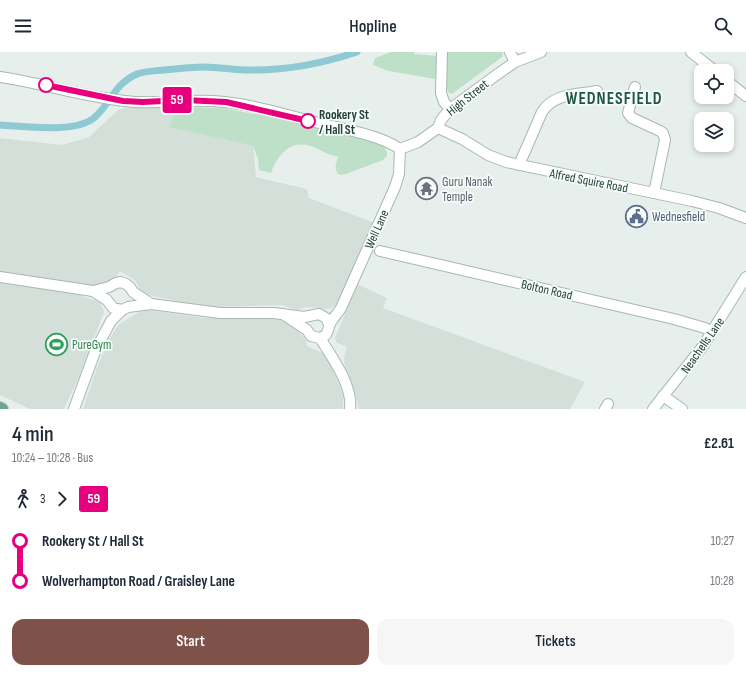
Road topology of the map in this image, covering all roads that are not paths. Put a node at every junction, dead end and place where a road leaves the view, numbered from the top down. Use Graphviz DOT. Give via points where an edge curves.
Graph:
graph roads {
  1 [pos="442,52"];
  2 [pos="510,52"];
  3 [pos="540,52"];
  4 [pos="691,52"];
  5 [pos="515,62"];
  6 [pos="706,64"];
  7 [pos="0,77"];
  8 [pos="634,87"];
  9 [pos="734,87"];
  10 [pos="591,95"];
  11 [pos="746,96"];
  12 [pos="450,109"];
  13 [pos="438,128"];
  14 [pos="400,149"];
  15 [pos="519,165"];
  16 [pos="654,193"];
  17 [pos="746,218"];
  18 [pos="380,251"];
  19 [pos="0,276"];
  20 [pos="746,277"];
  21 [pos="109,287"];
  22 [pos="93,291"];
  23 [pos="133,292"];
  24 [pos="108,302"];
  25 [pos="151,304"];
  26 [pos="125,308"];
  27 [pos="283,314"];
  28 [pos="312,316"];
  29 [pos="111,321"];
  30 [pos="326,328"];
  31 [pos="306,330"];
  32 [pos="712,332"];
  33 [pos="663,396"];
  34 [pos="74,408"];
  35 [pos="350,409"];
  36 [pos="653,409"];
  37 [pos="682,409"];
  1 -- 12 [label="street" via="441,93"];
  2 -- 5 [label="street"];
  3 -- 5 [label="street, High Street"];
  4 -- 6 [label="street"];
  5 -- 12 [label="street, High Street"];
  7 -- 14 [label="street" via="123,101 203,100 232,103 350,131 390,142"];
  8 -- 16 [label="street" via="628,113 632,118 663,133 665,140"];
  9 -- 11 [label="street"];
  10 -- 15 [label="street" via="559,97 548,104"];
  12 -- 13 [label="street, High Street" via="440,120"];
  13 -- 14 [label="street, High Street" via="414,144"];
  13 -- 15 [label="street, Alfred Squire Road" via="462,139 488,156"];
  14 -- 30 [label="street, Well Lane" via="399,174 395,187 341,308"];
  15 -- 16 [label="street, Alfred Squire Road"];
  16 -- 17 [label="street, Alfred Squire Road" via="707,204"];
  18 -- 32 [label="street, Bolton Road" via="674,319"];
  19 -- 22 [label="street"];
  20 -- 32 [label="street, Neachells Lane"];
  21 -- 22 [label="street"];
  21 -- 23 [label="street" via="121,282 130,286"];
  21 -- 24 [label="street" via="106,296"];
  22 -- 24 [label="street"];
  23 -- 25 [label="street"];
  23 -- 26 [label="street" via="133,300"];
  24 -- 26 [label="street" via="117,310"];
  24 -- 29 [label="street"];
  25 -- 26 [label="street"];
  25 -- 27 [label="street" via="220,314"];
  26 -- 29 [label="street"];
  27 -- 28 [label="street"];
  27 -- 31 [label="street"];
  28 -- 30 [label="street" via="320,314"];
  28 -- 31 [label="street" via="306,323"];
  29 -- 34 [label="street" via="96,349"];
  30 -- 31 [label="street" via="311,336"];
  30 -- 35 [label="street" via="332,358 347,388"];
  32 -- 33 [label="street, Neachells Lane"];
  33 -- 36 [label="street, Neachells Lane"];
  33 -- 37 [label="street"];
}
